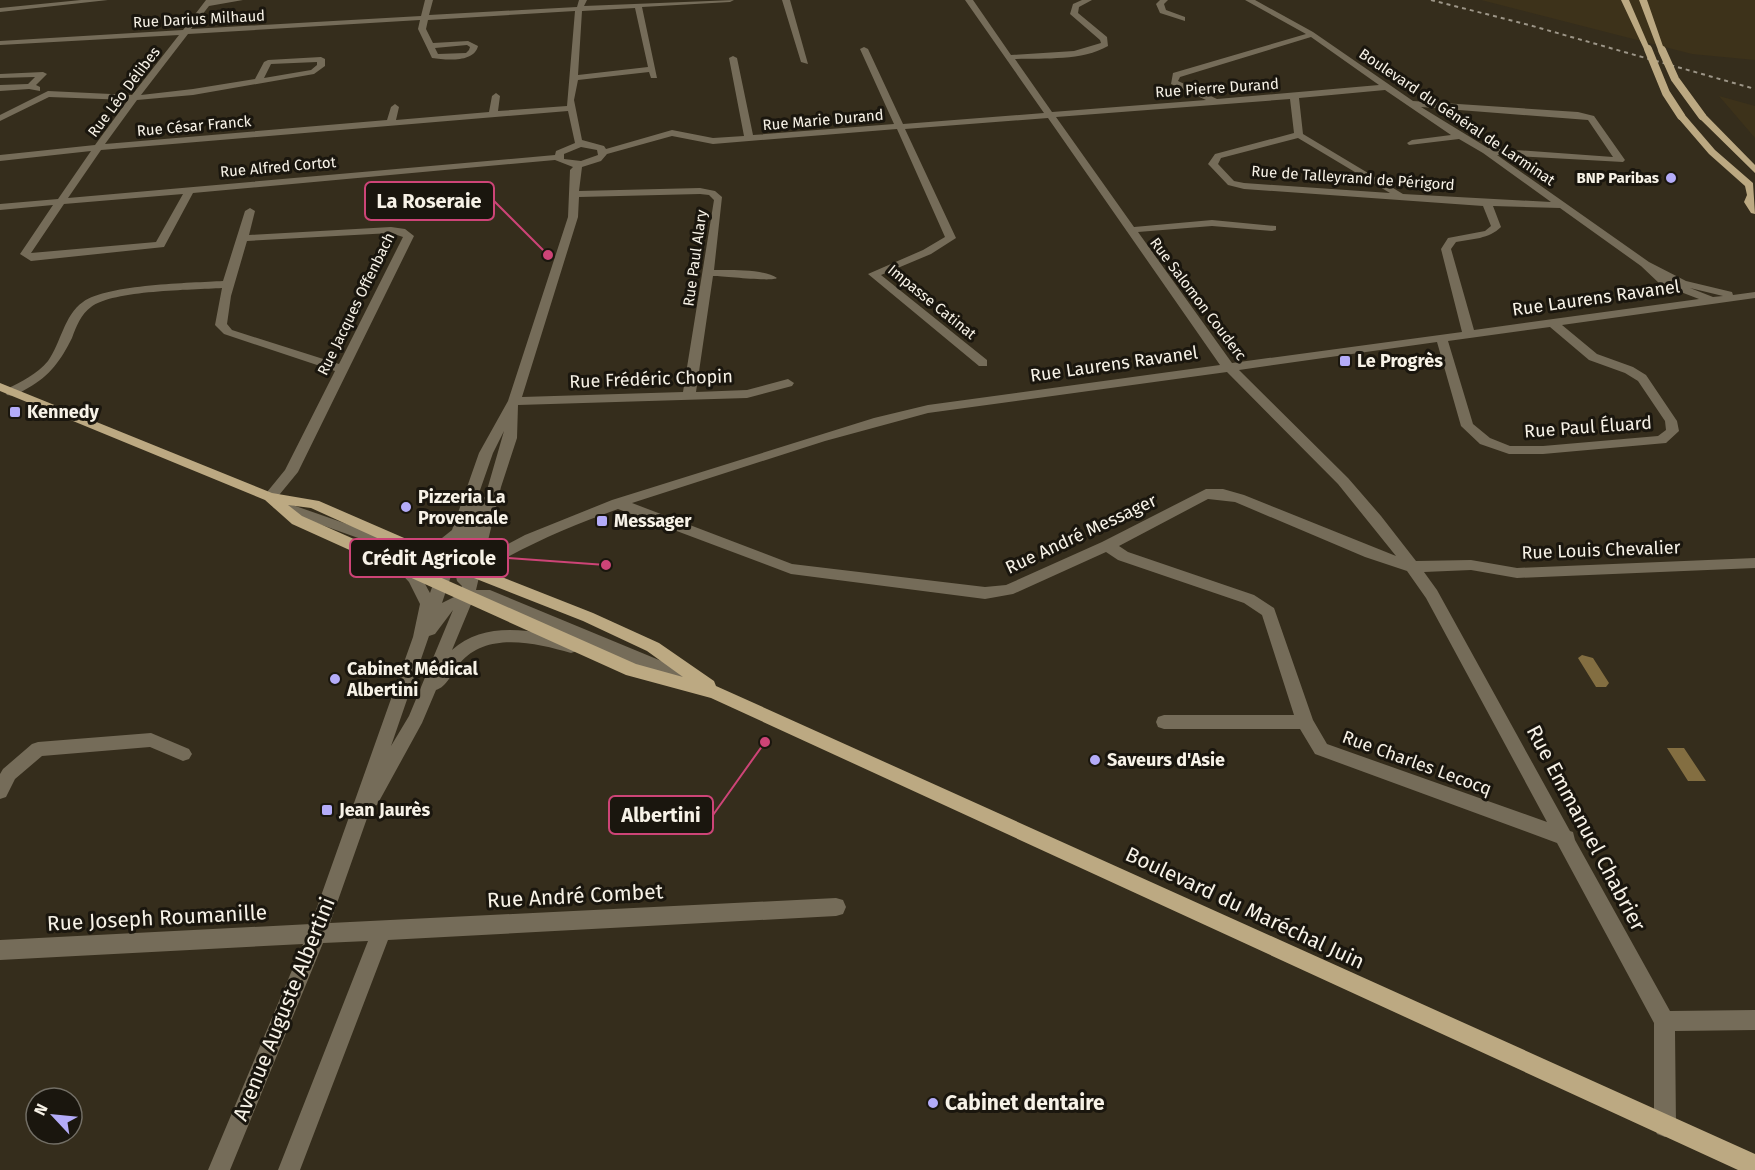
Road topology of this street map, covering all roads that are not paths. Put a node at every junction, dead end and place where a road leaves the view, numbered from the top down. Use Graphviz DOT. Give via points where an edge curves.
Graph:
graph roads {
  1 [pos="8,0"];
  2 [pos="104,0"];
  3 [pos="239,0"];
  4 [pos="429,0"];
  5 [pos="730,0"];
  6 [pos="786,0"];
  7 [pos="969,0"];
  8 [pos="1088,0"];
  9 [pos="1164,0"];
  10 [pos="1249,0"];
  11 [pos="1625,0"];
  12 [pos="1643,0"];
  13 [pos="209,2"];
  14 [pos="653,2"];
  15 [pos="581,4"];
  16 [pos="638,5"];
  17 [pos="0,10"];
  18 [pos="424,18"];
  19 [pos="1182,19"];
  20 [pos="186,33"];
  21 [pos="1310,34"];
  22 [pos="0,43"];
  23 [pos="431,46"];
  24 [pos="864,49"];
  25 [pos="1009,57"];
  26 [pos="733,58"];
  27 [pos="806,63"];
  28 [pos="0,76"];
  29 [pos="574,78"];
  30 [pos="259,80"];
  31 [pos="30,86"];
  32 [pos="1386,87"];
  33 [pos="0,88"];
  34 [pos="48,94"];
  35 [pos="496,96"];
  36 [pos="1294,96"];
  37 [pos="135,97"];
  38 [pos="1214,101"];
  39 [pos="1412,104"];
  40 [pos="395,107"];
  41 [pos="570,108"];
  42 [pos="493,114"];
  43 [pos="1049,115"];
  44 [pos="0,118"];
  45 [pos="391,122"];
  46 [pos="899,127"];
  47 [pos="1299,135"];
  48 [pos="1458,137"];
  49 [pos="749,139"];
  50 [pos="1412,143"];
  51 [pos="580,144"];
  52 [pos="99,147"];
  53 [pos="603,152"];
  54 [pos="1486,152"];
  55 [pos="558,157"];
  56 [pos="0,159"];
  57 [pos="579,164"];
  58 [pos="1755,170"];
  59 [pos="190,190"];
  60 [pos="574,194"];
  61 [pos="1753,194"];
  62 [pos="1401,196"];
  63 [pos="62,202"];
  64 [pos="1487,203"];
  65 [pos="1559,205"];
  66 [pos="0,207"];
  67 [pos="250,211"];
  68 [pos="1755,211"];
  69 [pos="1272,228"];
  70 [pos="1129,230"];
  71 [pos="244,238"];
  72 [pos="1645,264"];
  73 [pos="708,273"];
  74 [pos="772,278"];
  75 [pos="227,284"];
  76 [pos="1750,296"];
  77 [pos="1714,301"];
  78 [pos="1552,323"];
  79 [pos="1469,335"];
  80 [pos="1442,339"];
  81 [pos="983,363"];
  82 [pos="1229,368"];
  83 [pos="340,369"];
  84 [pos="788,383"];
  85 [pos="6,390"];
  86 [pos="689,396"];
  87 [pos="514,401"];
  88 [pos="274,501"];
  89 [pos="617,503"];
  90 [pos="485,524"];
  91 [pos="464,535"];
  92 [pos="1107,546"];
  93 [pos="413,548"];
  94 [pos="478,551"];
  95 [pos="499,554"];
  96 [pos="433,555"];
  97 [pos="459,562"];
  98 [pos="398,563"];
  99 [pos="1755,563"];
  100 [pos="1412,567"];
  101 [pos="498,581"];
  102 [pos="441,583"];
  103 [pos="459,596"];
  104 [pos="421,637"];
  105 [pos="592,652"];
  106 [pos="414,656"];
  107 [pos="716,692"];
  108 [pos="416,718"];
  109 [pos="1164,722"];
  110 [pos="1305,722"];
  111 [pos="183,754"];
  112 [pos="388,767"];
  113 [pos="0,791"];
  114 [pos="1567,838"];
  115 [pos="346,847"];
  116 [pos="836,907"];
  117 [pos="382,930"];
  118 [pos="317,934"];
  119 [pos="0,950"];
  120 [pos="1755,1020"];
  121 [pos="1664,1021"];
  122 [pos="1665,1126"];
  123 [pos="1755,1166"];
  124 [pos="219,1170"];
  125 [pos="289,1170"];
  1 -- 17 [label="street"];
  2 -- 17 [label="street"];
  3 -- 13 [label="street"];
  4 -- 18 [label="street"];
  5 -- 14 [label="street, Rue Darius Milhaud"];
  6 -- 27 [label="street"];
  7 -- 25 [label="street, Rue Salomon Couderc"];
  8 -- 25 [label="street" via="1076,6 1074,14 1104,39 1102,47"];
  9 -- 19 [label="street" via="1160,4 1163,11"];
  10 -- 21 [label="street, Boulevard du Général de Larminat"];
  11 -- 61 [label="main road, bridge" via="1666,93 1681,116 1712,152 1750,185"];
  12 -- 58 [label="main road, bridge" via="1675,79 1702,116"];
  13 -- 20 [label="street, Rue Léo Délibes"];
  14 -- 16 [label="street, Rue Darius Milhaud"];
  15 -- 16 [label="street, Rue Darius Milhaud"];
  15 -- 18 [label="street, Rue Darius Milhaud"];
  15 -- 29 [label="street"];
  16 -- 29 [label="street" via="653,73"];
  18 -- 20 [label="street, Rue Darius Milhaud"];
  18 -- 23 [label="street" via="422,29"];
  20 -- 22 [label="street, Rue Darius Milhaud"];
  20 -- 37 [label="street, Rue Léo Délibes"];
  21 -- 32 [label="street, Boulevard du Général de Larminat"];
  21 -- 38 [label="street" via="1176,75 1174,82"];
  23 -- 23 [label="street" via="435,56 445,57 468,55 474,46"];
  24 -- 46 [label="street"];
  25 -- 43 [label="street, Rue Salomon Couderc"];
  26 -- 49 [label="street"];
  28 -- 31 [label="street" via="43,74"];
  29 -- 41 [label="street"];
  30 -- 30 [label="street" via="268,62 321,59 321,66 314,72"];
  30 -- 37 [label="street"];
  31 -- 33 [label="street"];
  31 -- 34 [label="street"];
  32 -- 36 [label="street, Rue Pierre Durand"];
  32 -- 39 [label="street, Boulevard du Général de Larminat"];
  34 -- 37 [label="street"];
  34 -- 44 [label="street"];
  35 -- 42 [label="street"];
  36 -- 38 [label="street, Rue Pierre Durand"];
  36 -- 47 [label="street"];
  37 -- 52 [label="street, Rue Léo Délibes"];
  38 -- 43 [label="street, Rue Pierre Durand"];
  39 -- 48 [label="street, Boulevard du Général de Larminat"];
  39 -- 54 [label="street" via="1591,118 1620,160"];
  40 -- 45 [label="street"];
  41 -- 42 [label="street, Rue César Franck"];
  41 -- 51 [label="street"];
  42 -- 45 [label="street, Rue César Franck"];
  43 -- 46 [label="street, Rue Marie Durand"];
  43 -- 70 [label="street, Rue Salomon Couderc"];
  45 -- 52 [label="street, Rue César Franck"];
  46 -- 49 [label="street, Rue Marie Durand"];
  46 -- 81 [label="street, Impasse Catinat" via="951,238 873,274"];
  47 -- 62 [label="street"];
  47 -- 62 [label="street, Rue de Talleyrand de Périgord" via="1218,156 1213,164 1231,183 1244,186"];
  48 -- 50 [label="street"];
  48 -- 54 [label="street, Boulevard du Général de Larminat"];
  49 -- 53 [label="street, Rue Marie Durand" via="713,141 674,133"];
  51 -- 53 [label="street" via="596,146"];
  51 -- 55 [label="street" via="564,149"];
  52 -- 56 [label="street, Rue César Franck"];
  52 -- 63 [label="street, Rue Léo Délibes"];
  53 -- 57 [label="street, Rue Marie Durand" via="597,160"];
  54 -- 65 [label="street, Boulevard du Général de Larminat"];
  55 -- 57 [label="street" via="565,163"];
  55 -- 59 [label="street, Rue Alfred Cortot"];
  57 -- 60 [label="street"];
  59 -- 63 [label="street, Rue Alfred Cortot"];
  59 -- 63 [label="street, Rue Léo Délibes" via="160,245 31,258 25,254"];
  60 -- 73 [label="street, Rue Paul Alary" via="712,193 718,199"];
  60 -- 87 [label="street" via="568,236"];
  61 -- 68 [label="main road" via="1749,202"];
  62 -- 64 [label="street, Rue de Talleyrand de Périgord"];
  63 -- 66 [label="street, Rue Alfred Cortot"];
  64 -- 65 [label="street, Rue de Talleyrand de Périgord"];
  64 -- 79 [label="street" via="1496,227 1488,233 1452,240 1446,249"];
  65 -- 72 [label="street, Boulevard du Général de Larminat"];
  67 -- 71 [label="street"];
  69 -- 70 [label="street" via="1219,223"];
  70 -- 82 [label="street, Rue Salomon Couderc"];
  71 -- 75 [label="street"];
  71 -- 83 [label="street, Rue Jacques Offenbach" via="391,230 409,236"];
  72 -- 76 [label="street, Boulevard du Général de Larminat" via="1682,284"];
  72 -- 77 [label="street, Boulevard du Général de Larminat" via="1677,289"];
  73 -- 74 [label="street"];
  73 -- 86 [label="street, Rue Paul Alary"];
  75 -- 83 [label="street" via="221,325 228,332"];
  75 -- 85 [label="street" via="107,296 87,304 40,376"];
  76 -- 77 [label="street, Rue Laurens Ravanel"];
  77 -- 78 [label="street, Rue Laurens Ravanel"];
  78 -- 79 [label="street, Rue Laurens Ravanel"];
  78 -- 80 [label="street, Rue Paul Éluard" via="1593,357 1642,378 1671,421 1673,431 1661,440 1543,450 1509,450 1485,441 1467,426"];
  79 -- 80 [label="street, Rue Laurens Ravanel"];
  80 -- 82 [label="street, Rue Laurens Ravanel"];
  82 -- 89 [label="street, Rue Laurens Ravanel" via="864,423"];
  82 -- 100 [label="street, Rue Salomon Couderc" via="1343,481"];
  83 -- 88 [label="street, Rue Jacques Offenbach"];
  84 -- 86 [label="street, Rue Frédéric Chopin" via="747,394"];
  85 -- 88 [label="main road"];
  86 -- 87 [label="street, Rue Frédéric Chopin"];
  87 -- 90 [label="street" via="510,438"];
  87 -- 91 [label="street"];
  88 -- 93 [label="main road" via="315,504"];
  88 -- 96 [label="street" via="412,553"];
  88 -- 98 [label="main road" via="297,520"];
  89 -- 92 [label="street, Rue André Messager" via="790,569 985,593 1008,590"];
  89 -- 95 [label="street, Rue Laurens Ravanel"];
  90 -- 91 [label="street"];
  90 -- 94 [label="street"];
  91 -- 93 [label="street"];
  91 -- 94 [label="street" via="472,549"];
  91 -- 97 [label="street"];
  92 -- 100 [label="street, Rue André Messager" via="1206,494 1223,494"];
  92 -- 110 [label="street, Rue Charles Lecocq" via="1123,556 1249,599 1269,612"];
  93 -- 96 [label="main road"];
  94 -- 95 [label="street"];
  94 -- 97 [label="street"];
  95 -- 97 [label="street, Rue Laurens Ravanel"];
  95 -- 101 [label="street" via="492,566"];
  96 -- 97 [label="main road"];
  97 -- 101 [label="main road"];
  97 -- 102 [label="street"];
  97 -- 103 [label="street"];
  97 -- 103 [label="street"];
  98 -- 102 [label="main road"];
  98 -- 104 [label="street" via="414,578 428,604"];
  99 -- 100 [label="street, Rue Louis Chevalier" via="1517,573 1471,565"];
  100 -- 114 [label="street, Rue Emmanuel Chabrier" via="1432,594"];
  101 -- 107 [label="main road" via="653,647"];
  102 -- 103 [label="main road"];
  102 -- 104 [label="street"];
  103 -- 105 [label="main road"];
  103 -- 106 [label="street" via="432,623"];
  103 -- 107 [label="street" via="485,594"];
  103 -- 108 [label="street"];
  103 -- 112 [label="street"];
  104 -- 106 [label="street"];
  105 -- 107 [label="main road" via="632,670"];
  105 -- 108 [label="street" via="553,642 495,636 465,648 441,676"];
  106 -- 115 [label="street"];
  107 -- 122 [label="main road, Boulevard du Maréchal Juin"];
  108 -- 112 [label="street"];
  109 -- 110 [label="street"];
  110 -- 114 [label="street, Rue Charles Lecocq" via="1321,748"];
  111 -- 113 [label="street" via="151,740 38,749 9,774"];
  112 -- 115 [label="street"];
  114 -- 121 [label="street, Rue Emmanuel Chabrier"];
  115 -- 118 [label="street, Avenue Auguste Albertini"];
  116 -- 117 [label="street, Rue André Combet"];
  117 -- 118 [label="street, Rue André Combet"];
  117 -- 125 [label="street"];
  118 -- 119 [label="street, Rue Joseph Roumanille"];
  118 -- 124 [label="street, Avenue Auguste Albertini"];
  120 -- 121 [label="street"];
  121 -- 122 [label="street, Rue Emmanuel Chabrier"];
  122 -- 123 [label="main road, Boulevard du Maréchal Juin"];
}
